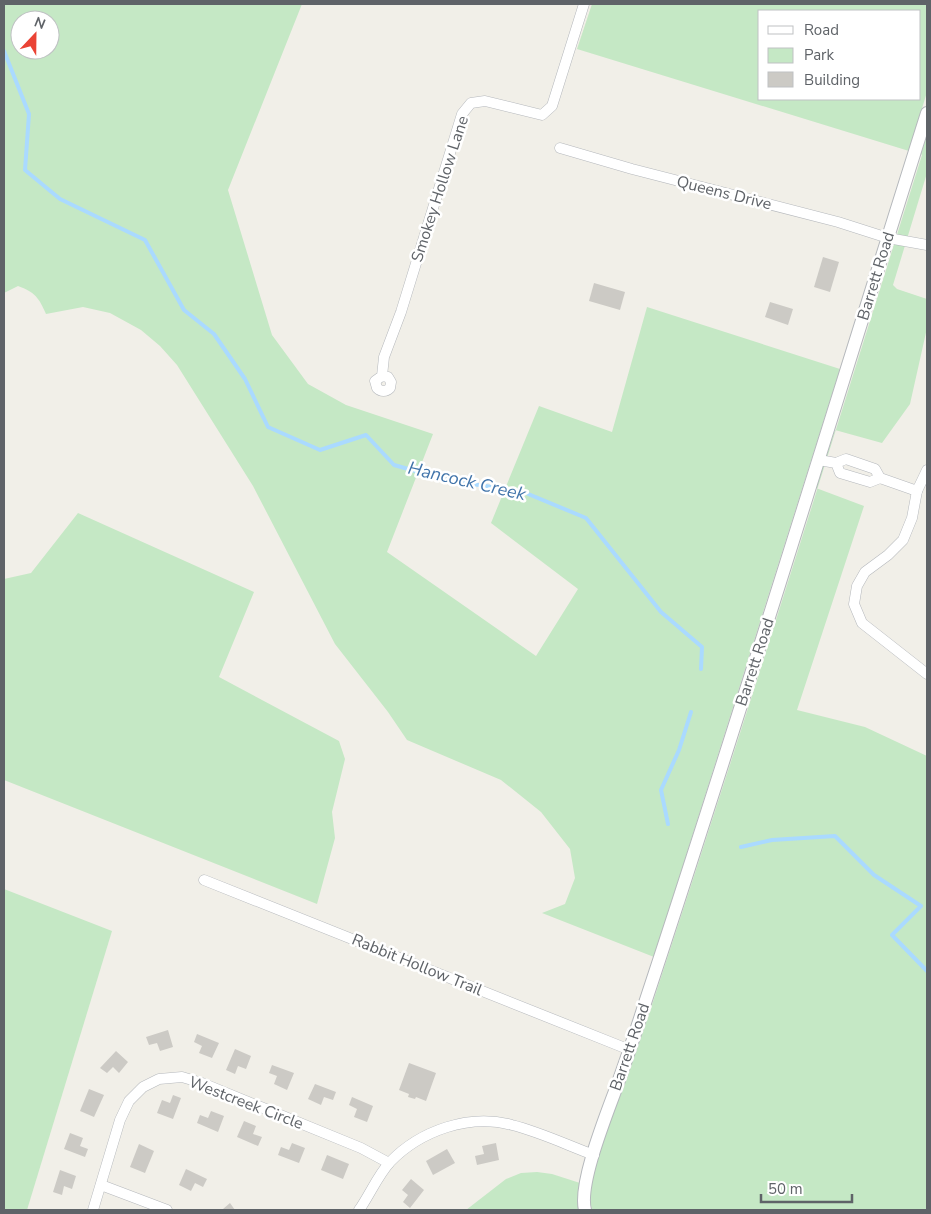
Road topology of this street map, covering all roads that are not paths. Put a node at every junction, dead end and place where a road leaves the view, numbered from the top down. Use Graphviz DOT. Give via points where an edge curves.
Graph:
graph roads {
  1 [pos="584,4"];
  2 [pos="927,113"];
  3 [pos="560,148"];
  4 [pos="888,238"];
  5 [pos="927,245"];
  6 [pos="382,376"];
  7 [pos="818,460"];
  8 [pos="836,463"];
  9 [pos="927,470"];
  10 [pos="880,478"];
  11 [pos="918,491"];
  12 [pos="927,674"];
  13 [pos="204,880"];
  14 [pos="630,1050"];
  15 [pos="594,1155"];
  16 [pos="389,1163"];
  17 [pos="101,1185"];
  18 [pos="93,1210"];
  19 [pos="167,1210"];
  20 [pos="359,1210"];
  21 [pos="585,1210"];
  1 -- 6 [label="street, Smokey Hollow Lane" via="552,106 542,115 485,101 471,103 462,114 401,312 384,356"];
  2 -- 4 [label="street, Barrett Road"];
  3 -- 4 [label="street, Queens Drive"];
  4 -- 5 [label="street, Queens Drive"];
  4 -- 7 [label="street, Barrett Road"];
  7 -- 8 [label="street"];
  7 -- 14 [label="street, Barrett Road"];
  8 -- 10 [label="street" via="846,459 875,469"];
  8 -- 10 [label="street" via="840,473 870,482"];
  9 -- 11 [label="street"];
  10 -- 11 [label="street"];
  11 -- 12 [label="street" via="903,540 865,572 857,586 854,604 862,623"];
  13 -- 14 [label="street, Rabbit Hollow Trail"];
  14 -- 15 [label="street, Barrett Road"];
  15 -- 16 [label="street" via="511,1124 469,1122 430,1134"];
  15 -- 21 [label="street, Barrett Road" via="585,1191"];
  16 -- 17 [label="street, Westcreek Circle" via="361,1148 202,1083 182,1078 159,1078 142,1087 129,1101 120,1120"];
  16 -- 20 [label="street"];
  17 -- 18 [label="street, Westcreek Circle"];
  17 -- 19 [label="street"];
}
